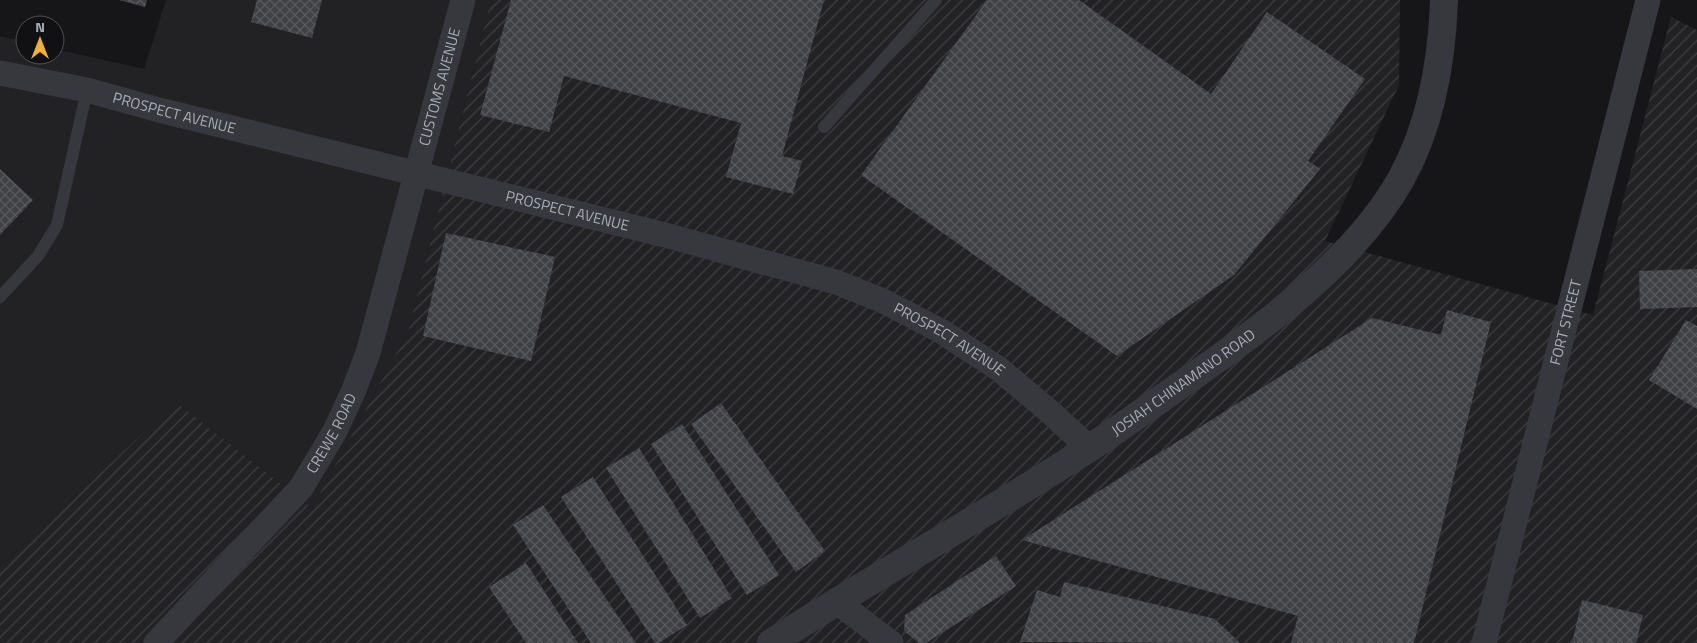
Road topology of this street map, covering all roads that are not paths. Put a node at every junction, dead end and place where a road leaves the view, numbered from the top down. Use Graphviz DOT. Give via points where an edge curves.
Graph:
graph roads {
  1 [pos="464,0"];
  2 [pos="936,0"];
  3 [pos="1444,0"];
  4 [pos="1648,0"];
  5 [pos="0,73"];
  6 [pos="87,90"];
  7 [pos="824,127"];
  8 [pos="416,174"];
  9 [pos="0,296"];
  10 [pos="1089,448"];
  11 [pos="836,601"];
  12 [pos="156,643"];
  13 [pos="771,643"];
  14 [pos="891,643"];
  15 [pos="1484,643"];
  1 -- 8 [label="street, CUSTOMS AVENUE"];
  2 -- 7 [label="lane"];
  3 -- 10 [label="street, JOSIAH CHINAMANO ROAD" via="1442,46 1428,111 1401,179 1376,216 1351,247 1264,324"];
  4 -- 15 [label="street, FORT STREET"];
  5 -- 6 [label="street, PROSPECT AVENUE"];
  6 -- 8 [label="street, PROSPECT AVENUE"];
  6 -- 9 [label="lane" via="57,225 38,256"];
  8 -- 10 [label="street, PROSPECT AVENUE" via="782,265 881,300 941,331 999,370"];
  8 -- 12 [label="street, CREWE ROAD" via="368,353 353,392 317,464 301,488"];
  10 -- 11 [label="street, JOSIAH CHINAMANO ROAD"];
  11 -- 13 [label="street, JOSIAH CHINAMANO ROAD"];
  11 -- 14 [label="street"];
}
